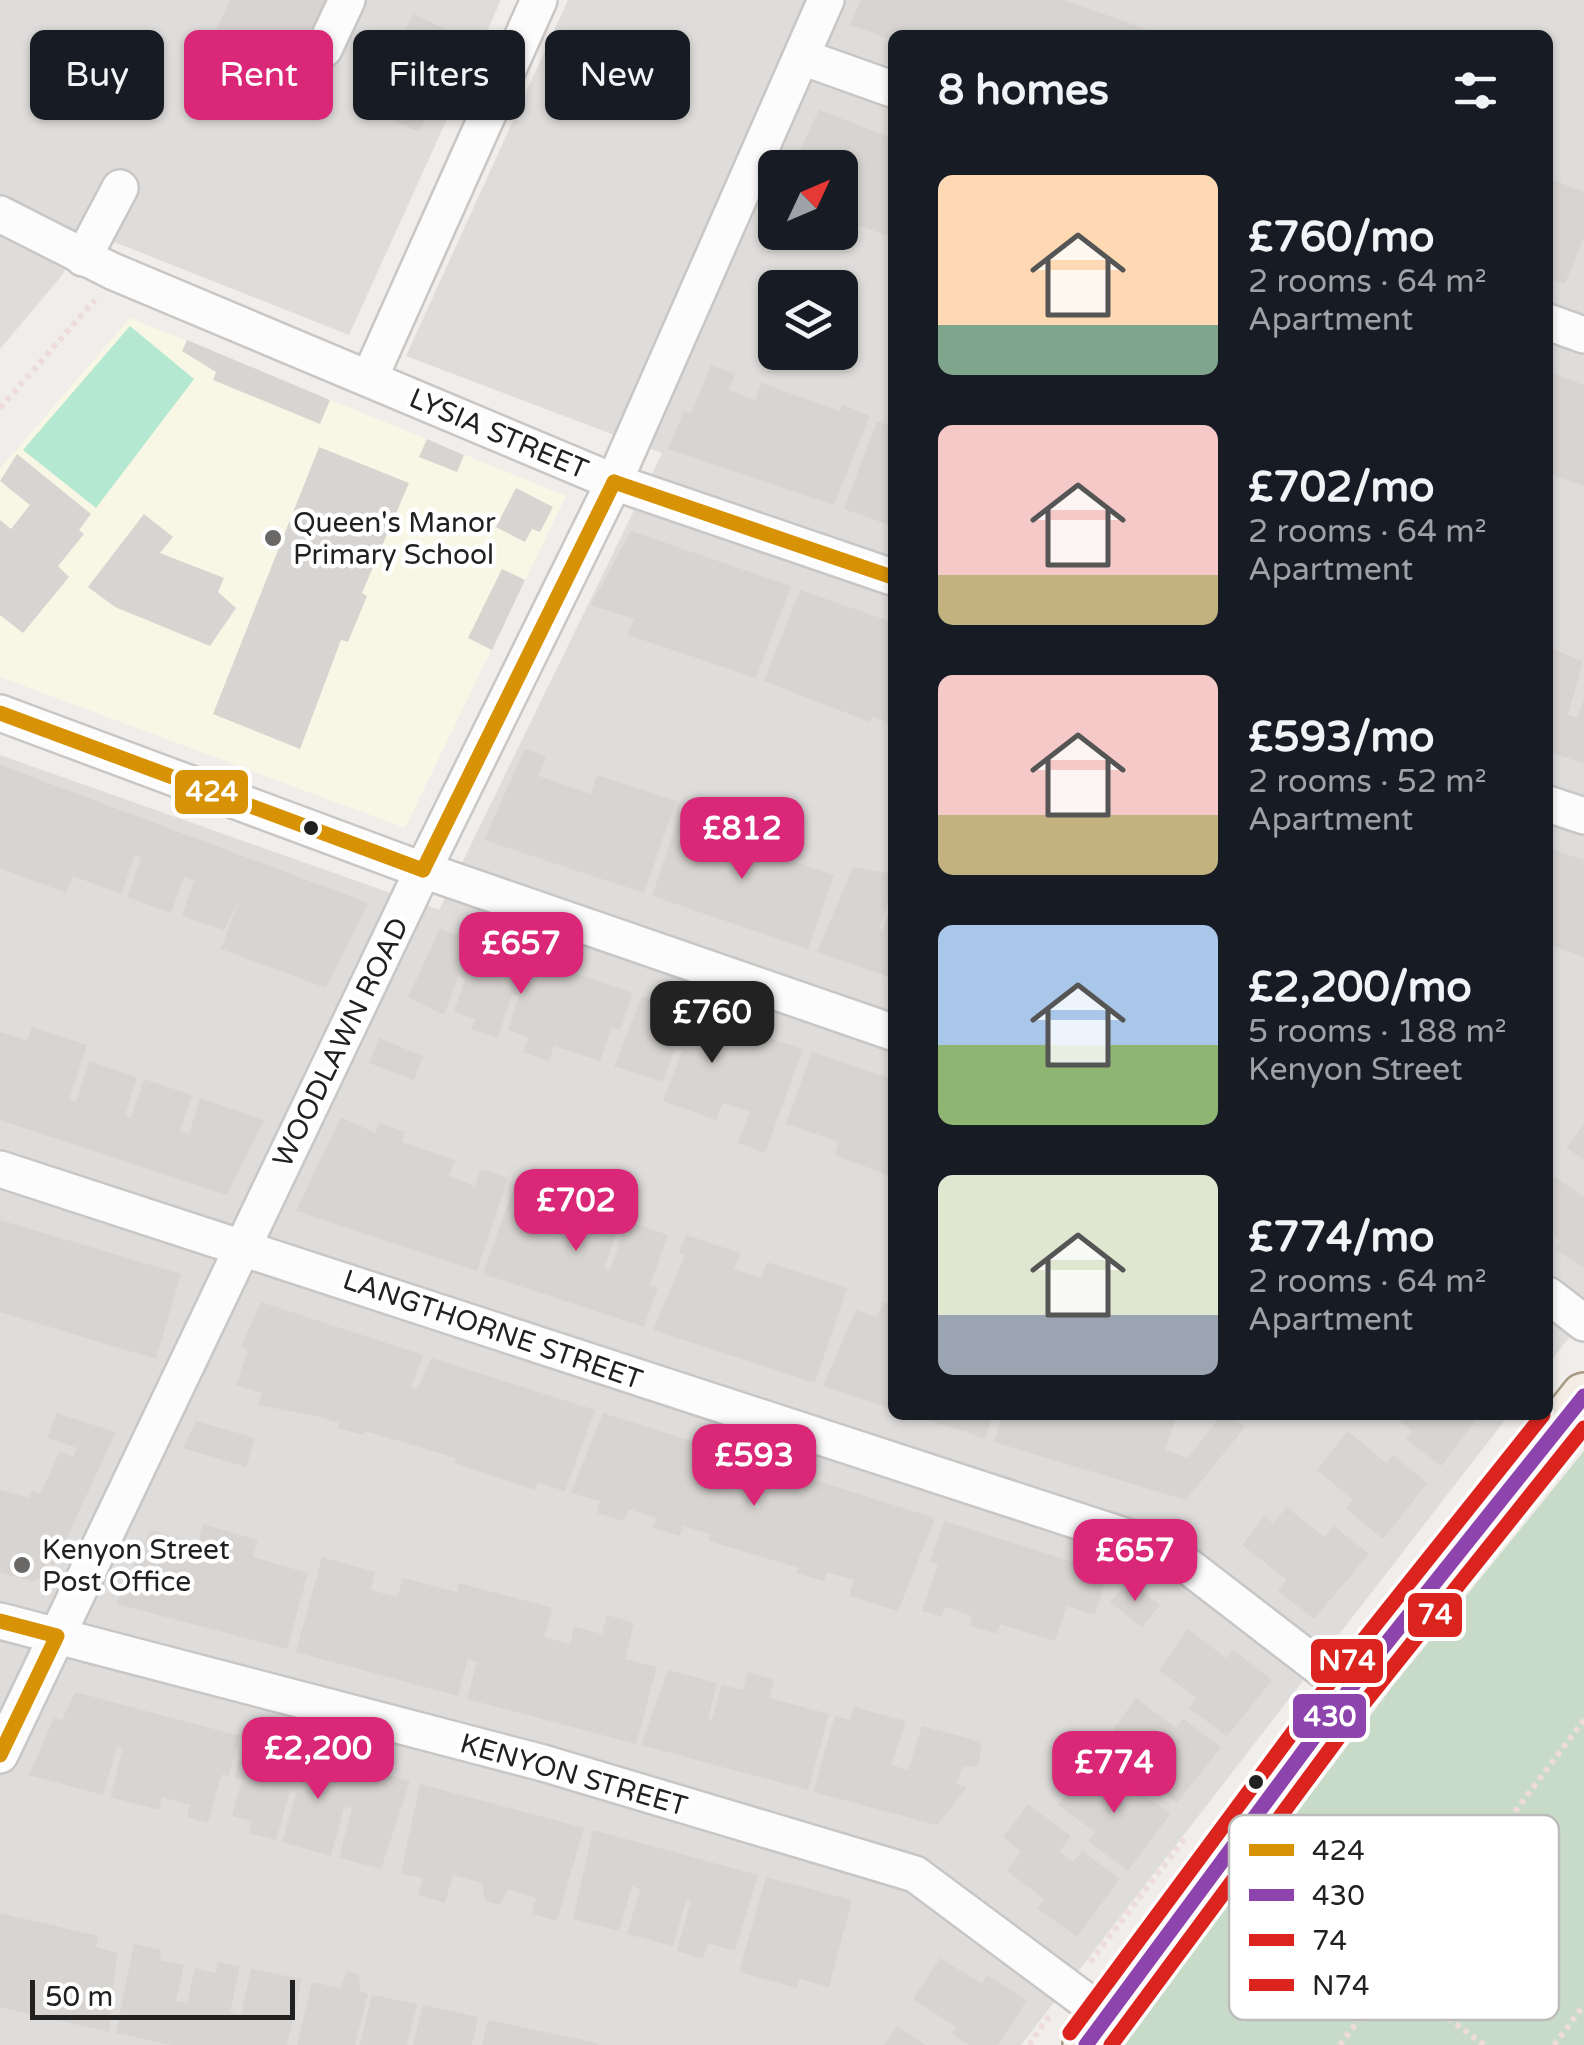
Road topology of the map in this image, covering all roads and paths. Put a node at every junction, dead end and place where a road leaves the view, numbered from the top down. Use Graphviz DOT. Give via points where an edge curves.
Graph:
graph roads {
  1 [pos="347,0"];
  2 [pos="539,0"];
  3 [pos="826,0"];
  4 [pos="333,30"];
  5 [pos="802,57"];
  6 [pos="888,88"];
  7 [pos="120,188"];
  8 [pos="0,214"];
  9 [pos="97,276"];
  10 [pos="1553,324"];
  11 [pos="1584,335"];
  12 [pos="370,377"];
  13 [pos="0,408"];
  14 [pos="614,482"];
  15 [pos="888,576"];
  16 [pos="0,713"];
  17 [pos="1553,806"];
  18 [pos="1584,816"];
  19 [pos="422,870"];
  20 [pos="888,1031"];
  21 [pos="0,1169"];
  22 [pos="242,1244"];
  23 [pos="1553,1299"];
  24 [pos="1584,1322"];
  25 [pos="1584,1396"];
  26 [pos="0,1621"];
  27 [pos="57,1636"];
  28 [pos="1349,1690"];
  29 [pos="1584,1720"];
  30 [pos="0,1755"];
  31 [pos="1256,1815"];
  32 [pos="1513,1815"];
  33 [pos="1229,1851"];
  34 [pos="1584,2005"];
  35 [pos="1359,2020"];
  36 [pos="1451,2020"];
  37 [pos="1096,2030"];
  38 [pos="1340,2045"];
  39 [pos="1484,2045"];
  40 [pos="1554,2045"];
  1 -- 4 [label="street"];
  2 -- 12 [label="street"];
  3 -- 5 [label="street, WOODLAWN ROAD"];
  5 -- 6 [label="street"];
  5 -- 14 [label="street, WOODLAWN ROAD"];
  7 -- 9 [label="street"];
  8 -- 9 [label="street, LYSIA STREET"];
  9 -- 12 [label="street, LYSIA STREET"];
  9 -- 13 [label="path"];
  10 -- 11 [label="street"];
  12 -- 14 [label="street, LYSIA STREET"];
  14 -- 15 [label="street, LYSIA STREET"];
  14 -- 19 [label="street, WOODLAWN ROAD"];
  16 -- 19 [label="street"];
  17 -- 18 [label="street"];
  19 -- 20 [label="street"];
  19 -- 22 [label="street, WOODLAWN ROAD"];
  21 -- 22 [label="street, LANGTHORNE STREET"];
  22 -- 27 [label="street, WOODLAWN ROAD"];
  22 -- 28 [label="street, LANGTHORNE STREET" via="1166,1550"];
  23 -- 24 [label="street"];
  25 -- 28 [label="main road"];
  26 -- 27 [label="street, KENYON STREET"];
  27 -- 30 [label="street, WOODLAWN ROAD"];
  27 -- 37 [label="street, KENYON STREET" via="543,1763 916,1874"];
  28 -- 31 [label="main road"];
  29 -- 32 [label="path"];
  33 -- 37 [label="main road"];
  34 -- 40 [label="path"];
  35 -- 38 [label="path"];
  36 -- 39 [label="path"];
}
